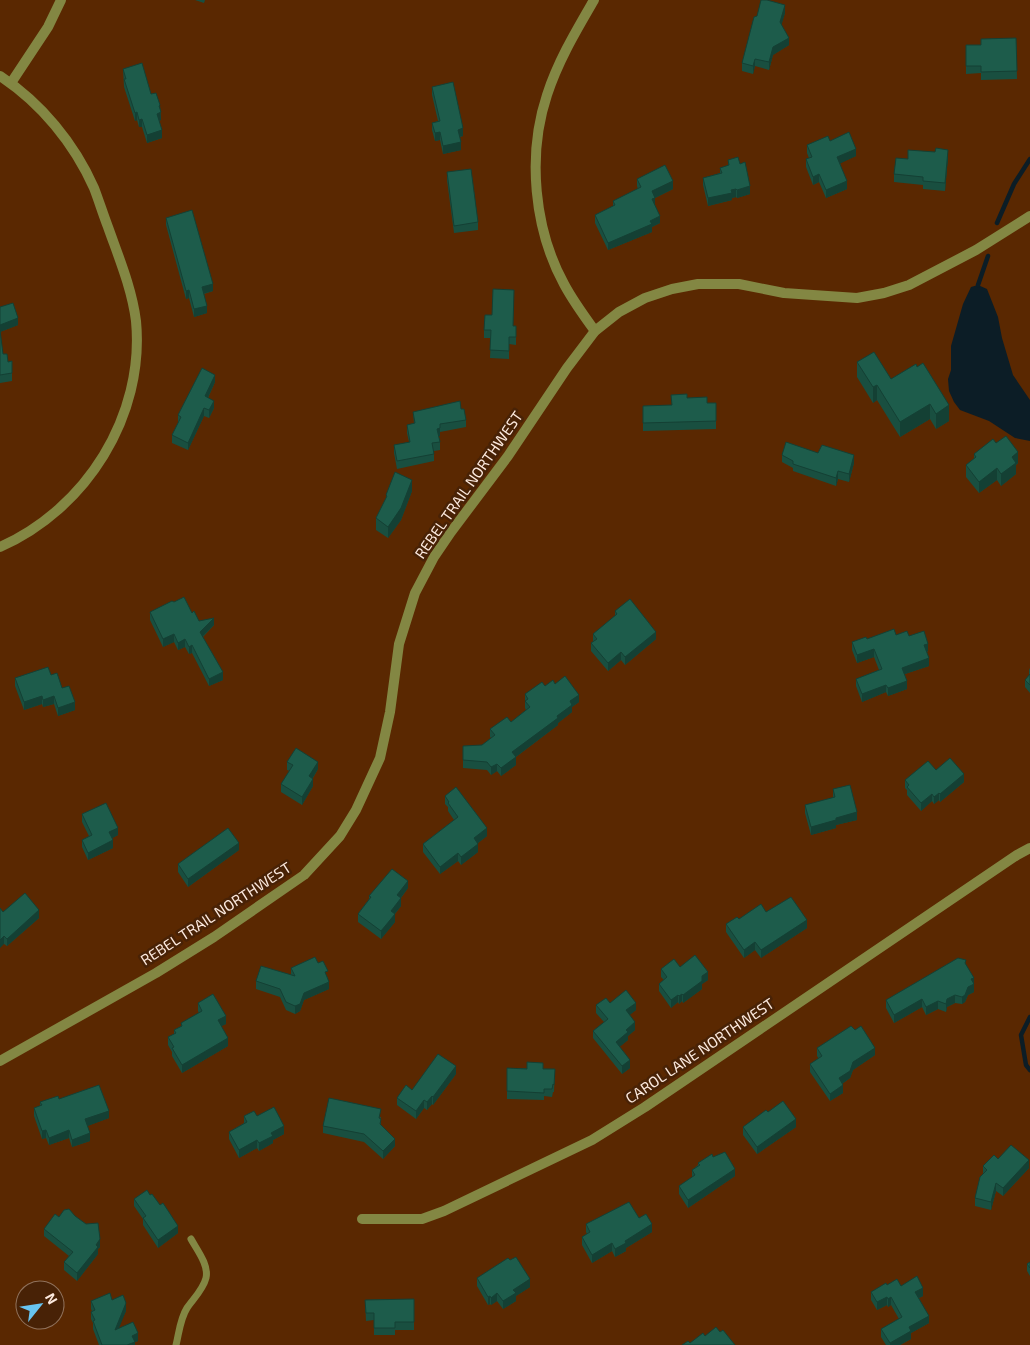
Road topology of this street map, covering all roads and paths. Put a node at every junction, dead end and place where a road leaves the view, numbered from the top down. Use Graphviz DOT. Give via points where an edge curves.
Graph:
graph roads {
  1 [pos="61,0"];
  2 [pos="594,0"];
  3 [pos="0,76"];
  4 [pos="11,83"];
  5 [pos="1030,216"];
  6 [pos="595,331"];
  7 [pos="0,546"];
  8 [pos="1030,848"];
  9 [pos="0,1061"];
  10 [pos="362,1219"];
  11 [pos="191,1239"];
  12 [pos="176,1345"];
  1 -- 4 [label="street" via="48,27"];
  2 -- 6 [label="street" via="562,56 546,96 536,160 541,221 551,254 578,309"];
  3 -- 4 [label="street"];
  4 -- 7 [label="street" via="33,101 62,134 93,187 128,282 136,322 136,362 129,396 115,434 95,470 65,504 33,530"];
  5 -- 6 [label="street, REBEL TRAIL NORTHWEST" via="968,254 909,285 884,293 857,298 784,293 739,284 698,284 645,298 619,312"];
  6 -- 9 [label="street, REBEL TRAIL NORTHWEST" via="508,456 450,532 415,593 399,644 380,758 340,836 304,875 214,937"];
  8 -- 10 [label="street, CAROL LANE NORTHWEST" via="592,1140 422,1219"];
  11 -- 12 [label="lane" via="202,1260 206,1278 186,1309"];
}
